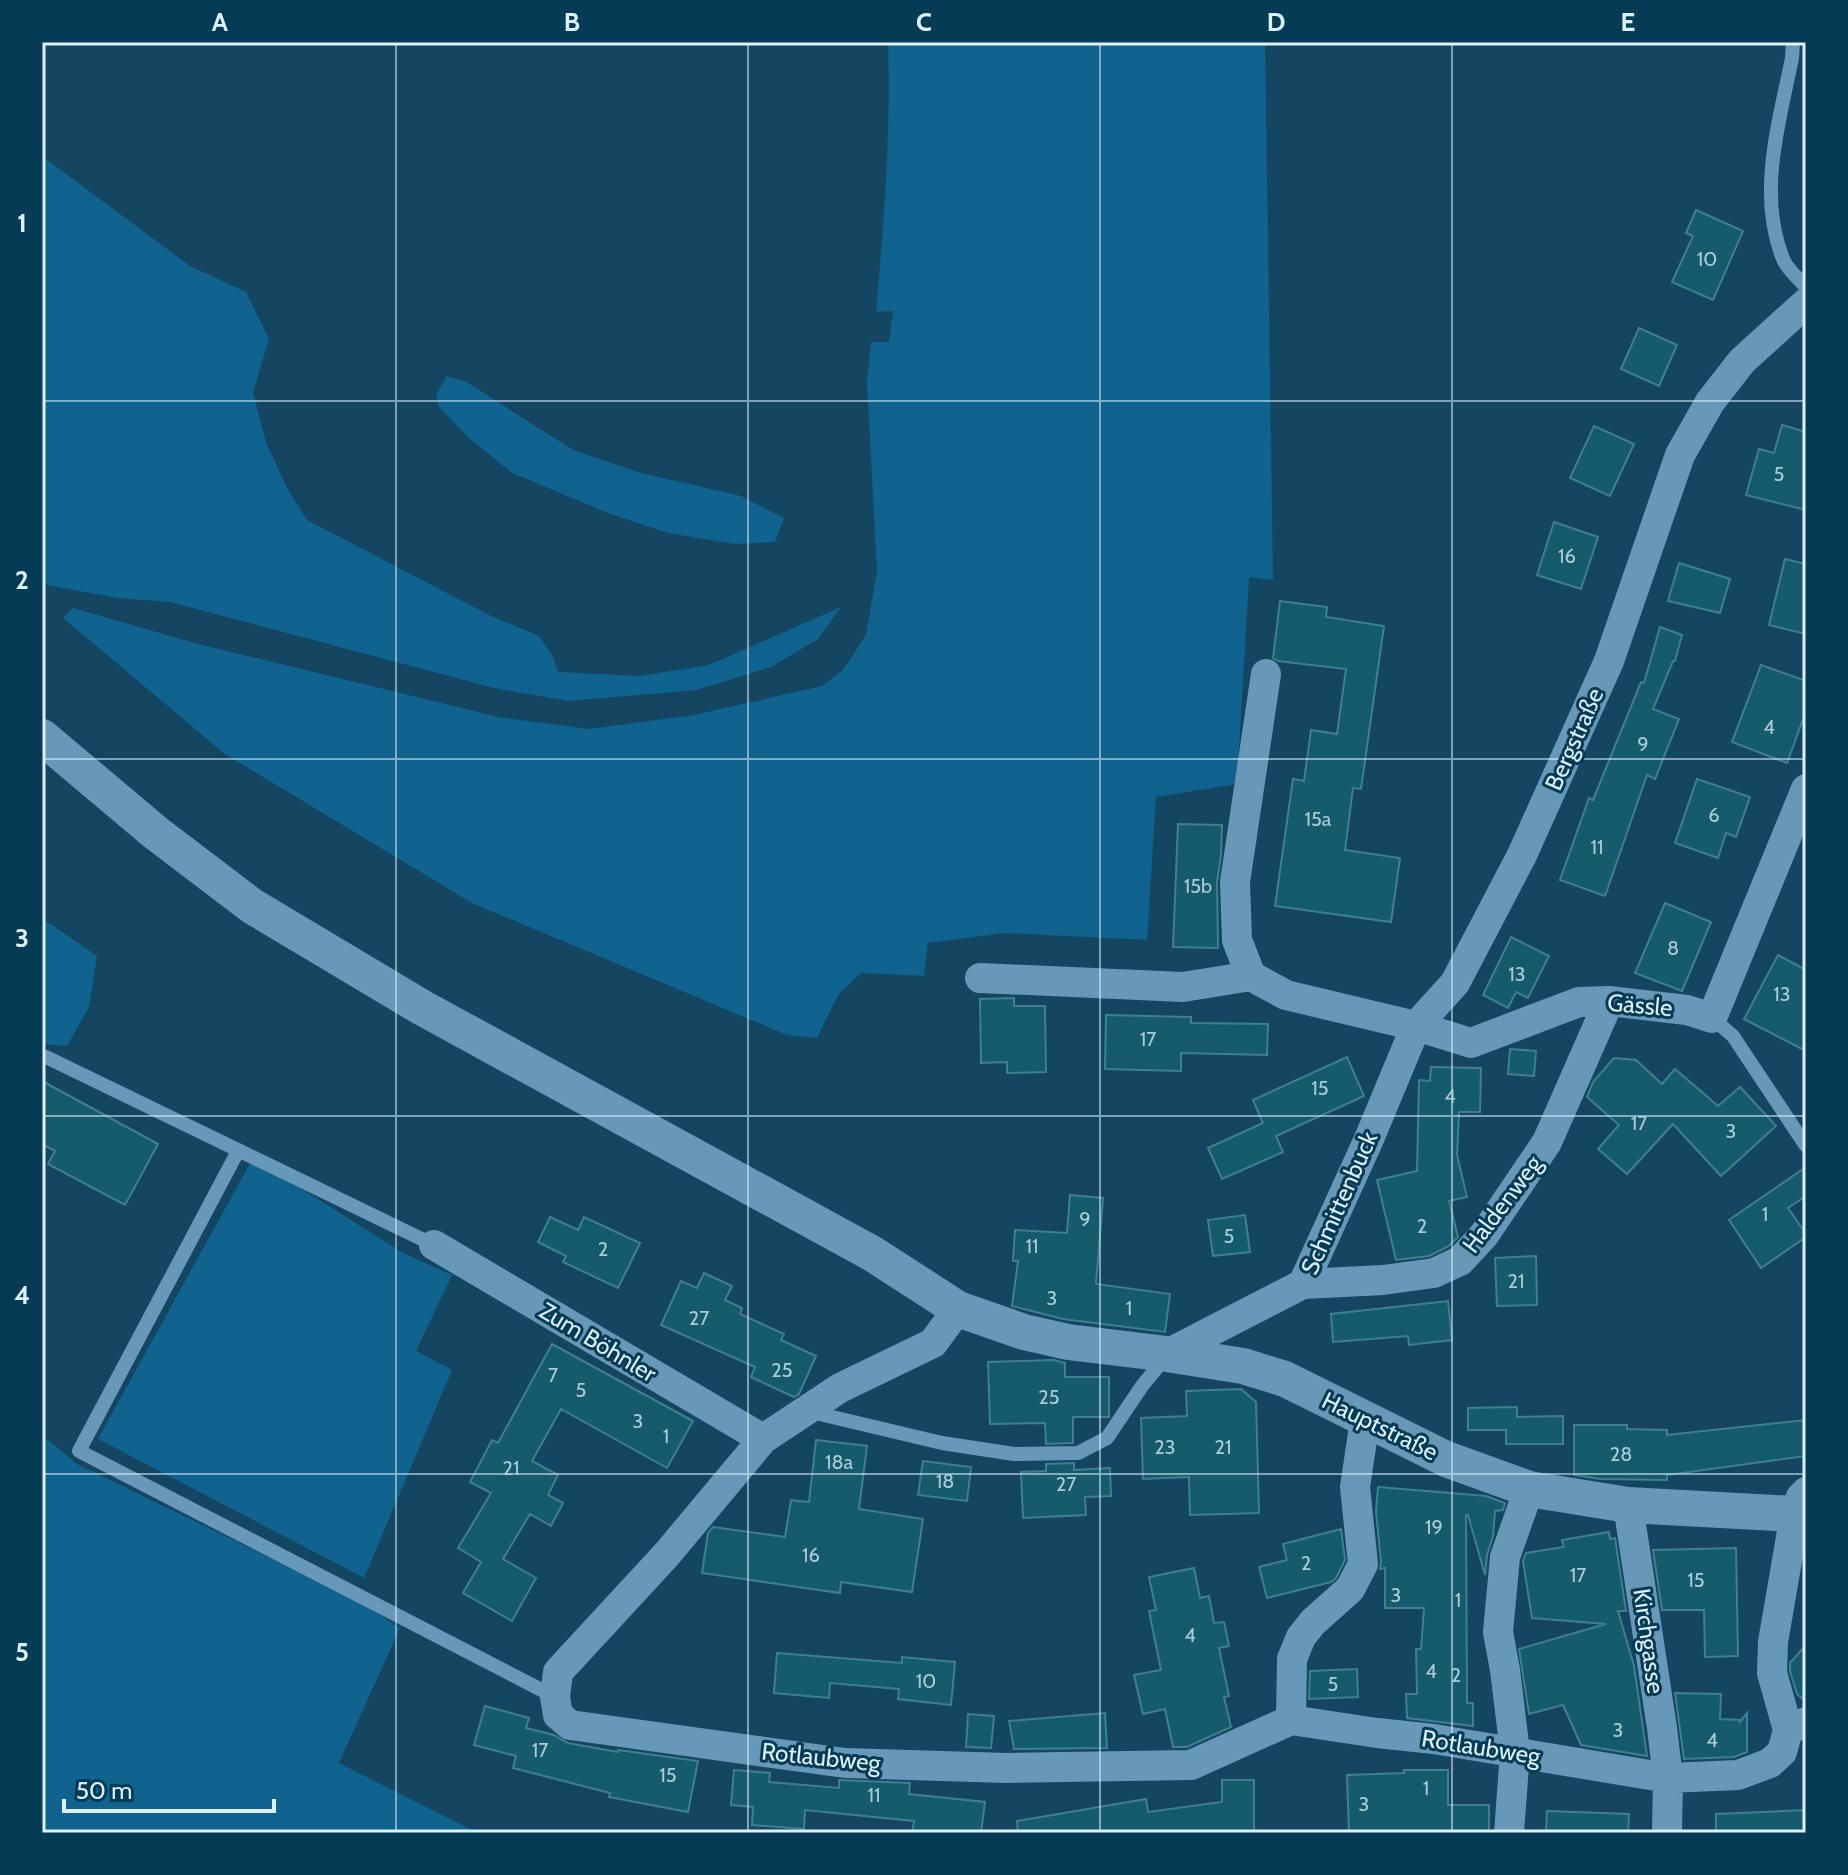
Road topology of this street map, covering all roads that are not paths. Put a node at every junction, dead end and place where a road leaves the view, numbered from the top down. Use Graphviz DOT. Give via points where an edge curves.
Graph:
graph roads {
  1 [pos="1793,42"];
  2 [pos="1806,287"];
  3 [pos="1806,303"];
  4 [pos="1266,674"];
  5 [pos="42,737"];
  6 [pos="1806,789"];
  7 [pos="1251,976"];
  8 [pos="980,978"];
  9 [pos="1609,1001"];
  10 [pos="1712,1018"];
  11 [pos="1416,1026"];
  12 [pos="46,1057"];
  13 [pos="1806,1146"];
  14 [pos="238,1151"];
  15 [pos="434,1245"];
  16 [pos="1303,1284"];
  17 [pos="958,1309"];
  18 [pos="1167,1354"];
  19 [pos="805,1411"];
  20 [pos="1365,1420"];
  21 [pos="763,1439"];
  22 [pos="1529,1489"];
  23 [pos="1628,1505"];
  24 [pos="1802,1508"];
  25 [pos="555,1697"];
  26 [pos="1291,1720"];
  27 [pos="1797,1726"];
  28 [pos="1515,1752"];
  29 [pos="1668,1778"];
  30 [pos="1509,1833"];
  31 [pos="1667,1833"];
  1 -- 2 [label="lane" via="1771,165 1771,213 1784,261"];
  3 -- 11 [label="street, Bergstraße" via="1742,361 1710,402 1680,455 1609,661 1522,855 1455,983"];
  4 -- 7 [label="street" via="1235,882 1237,940"];
  5 -- 17 [label="street, Hauptstraße" via="252,906 434,1015 873,1254"];
  6 -- 10 [label="street"];
  7 -- 8 [label="street" via="1183,987"];
  7 -- 11 [label="street" via="1286,995"];
  9 -- 10 [label="street, Gässle"];
  9 -- 11 [label="street, Gässle" via="1579,1002 1471,1043"];
  9 -- 16 [label="street, Haldenweg" via="1547,1142 1484,1235 1460,1261 1434,1273"];
  10 -- 13 [label="lane" via="1733,1036"];
  11 -- 16 [label="street, Schmittenbuck"];
  12 -- 14 [label="lane"];
  14 -- 15 [label="lane"];
  14 -- 25 [label="lane" via="79,1451"];
  15 -- 21 [label="street, Zum Böhnler"];
  16 -- 18 [label="street, Schmittenbuck"];
  17 -- 18 [label="street, Hauptstraße" via="1038,1336"];
  17 -- 19 [label="street" via="933,1343"];
  18 -- 19 [label="lane" via="1107,1438 1078,1453 1014,1454 942,1443"];
  18 -- 20 [label="street, Hauptstraße" via="1243,1366 1285,1379"];
  19 -- 21 [label="street"];
  20 -- 22 [label="street, Hauptstraße" via="1446,1459"];
  20 -- 26 [label="street" via="1355,1487 1363,1564 1350,1589 1301,1637 1292,1659"];
  21 -- 25 [label="street" via="558,1672"];
  22 -- 23 [label="street, Hauptstraße"];
  22 -- 28 [label="street" via="1505,1557 1498,1632"];
  23 -- 24 [label="street, Hauptstraße"];
  23 -- 29 [label="street, Kirchgasse"];
  24 -- 27 [label="street" via="1773,1642 1772,1673"];
  25 -- 26 [label="street, Rotlaubweg" via="558,1715 570,1725 845,1763 1006,1768 1191,1765"];
  26 -- 28 [label="street, Rotlaubweg"];
  27 -- 29 [label="street, Rotlaubweg" via="1770,1763 1738,1775"];
  28 -- 29 [label="street, Rotlaubweg"];
  28 -- 30 [label="street"];
  29 -- 31 [label="street, Kirchgasse"];
}
